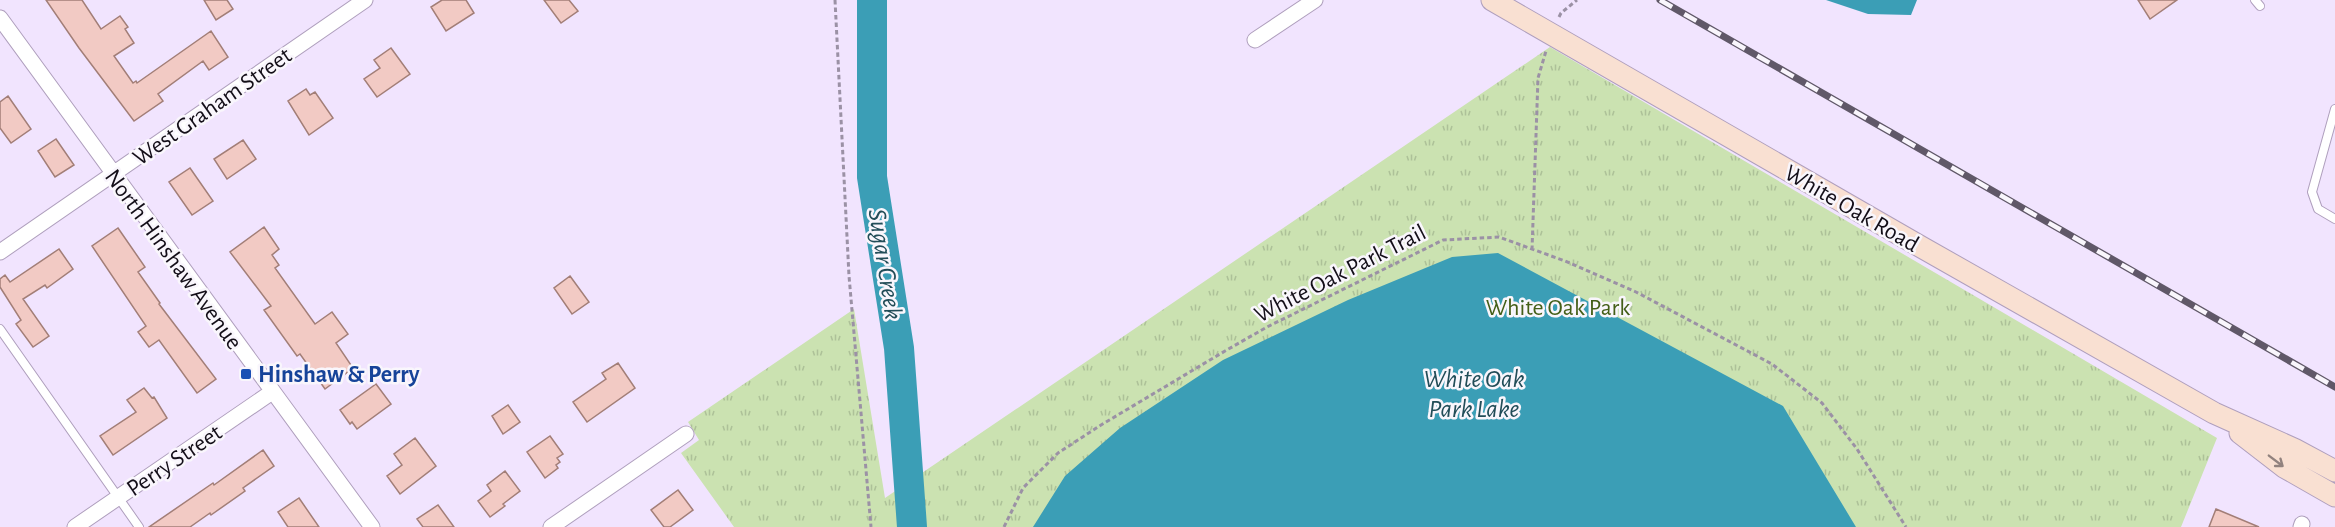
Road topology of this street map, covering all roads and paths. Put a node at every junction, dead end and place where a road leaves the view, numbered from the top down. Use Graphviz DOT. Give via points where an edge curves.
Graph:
graph roads {
  1 [pos="364,0"];
  2 [pos="835,0"];
  3 [pos="1315,0"];
  4 [pos="1492,0"];
  5 [pos="1577,0"];
  6 [pos="1293,6"];
  7 [pos="0,18"];
  8 [pos="1552,34"];
  9 [pos="1255,40"];
  10 [pos="2335,109"];
  11 [pos="112,175"];
  12 [pos="2335,219"];
  13 [pos="1533,250"];
  14 [pos="0,252"];
  15 [pos="0,329"];
  16 [pos="272,392"];
  17 [pos="2214,413"];
  18 [pos="686,434"];
  19 [pos="2335,471"];
  20 [pos="2335,496"];
  21 [pos="118,498"];
  22 [pos="75,527"];
  23 [pos="139,527"];
  24 [pos="372,527"];
  25 [pos="551,527"];
  26 [pos="872,527"];
  27 [pos="1004,527"];
  28 [pos="1906,527"];
  1 -- 11 [label="street, West Graham Street"];
  2 -- 26 [label="path" via="849,276"];
  3 -- 6 [label="street"];
  4 -- 8 [label="street, White Oak Road"];
  5 -- 8 [label="path" via="1561,13"];
  6 -- 9 [label="street"];
  7 -- 11 [label="street, North Hinshaw Avenue"];
  8 -- 13 [label="path" via="1538,78"];
  8 -- 17 [label="street, White Oak Road"];
  10 -- 12 [label="lane" via="2312,192 2318,209"];
  11 -- 14 [label="street, West Graham Street"];
  11 -- 16 [label="street, North Hinshaw Avenue"];
  13 -- 27 [label="path, White Oak Park Trail" via="1499,237 1443,240 1267,327 1058,453 1023,488"];
  13 -- 28 [label="path, White Oak Park Trail" via="1636,292 1772,364 1822,403 1857,449"];
  15 -- 21 [label="lane"];
  16 -- 21 [label="street, Perry Street"];
  16 -- 24 [label="street, North Hinshaw Avenue"];
  17 -- 19 [label="street, White Oak Road" via="2294,448"];
  17 -- 20 [label="street, White Oak Road, one-way" via="2284,467"];
  18 -- 25 [label="street"];
  21 -- 22 [label="street, Perry Street"];
  21 -- 23 [label="lane"];
}
